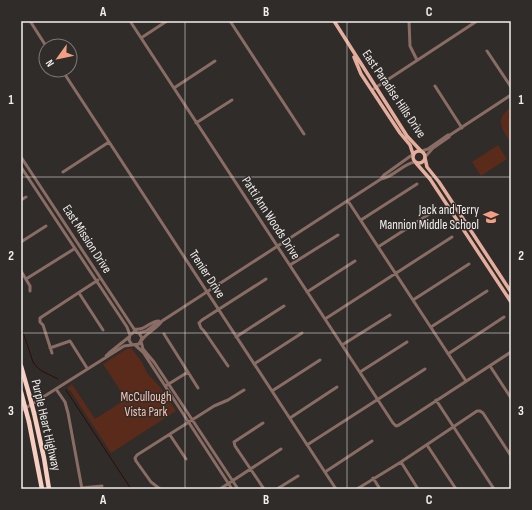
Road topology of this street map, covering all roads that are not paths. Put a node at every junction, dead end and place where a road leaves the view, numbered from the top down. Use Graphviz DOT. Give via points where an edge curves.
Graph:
graph roads {
  1 [pos="30,21"];
  2 [pos="130,21"];
  3 [pos="167,21"];
  4 [pos="230,21"];
  5 [pos="334,21"];
  6 [pos="409,21"];
  7 [pos="468,21"];
  8 [pos="477,21"];
  9 [pos="470,25"];
  10 [pos="41,38"];
  11 [pos="141,38"];
  12 [pos="487,51"];
  13 [pos="215,60"];
  14 [pos="417,60"];
  15 [pos="67,78"];
  16 [pos="435,86"];
  17 [pos="511,87"];
  18 [pos="174,88"];
  19 [pos="373,89"];
  20 [pos="511,95"];
  21 [pos="232,100"];
  22 [pos="196,123"];
  23 [pos="462,128"];
  24 [pos="304,134"];
  25 [pos="450,135"];
  26 [pos="109,142"];
  27 [pos="421,151"];
  28 [pos="412,155"];
  29 [pos="21,158"];
  30 [pos="425,158"];
  31 [pos="415,162"];
  32 [pos="21,167"];
  33 [pos="63,172"];
  34 [pos="381,179"];
  35 [pos="417,184"];
  36 [pos="26,197"];
  37 [pos="21,200"];
  38 [pos="348,201"];
  39 [pos="434,211"];
  40 [pos="361,220"];
  41 [pos="46,226"];
  42 [pos="338,235"];
  43 [pos="452,238"];
  44 [pos="21,242"];
  45 [pos="277,246"];
  46 [pos="378,247"];
  47 [pos="74,248"];
  48 [pos="355,261"];
  49 [pos="469,264"];
  50 [pos="290,265"];
  51 [pos="21,271"];
  52 [pos="396,273"];
  53 [pos="26,279"];
  54 [pos="100,279"];
  55 [pos="266,279"];
  56 [pos="96,282"];
  57 [pos="30,290"];
  58 [pos="487,291"];
  59 [pos="207,292"];
  60 [pos="307,292"];
  61 [pos="79,293"];
  62 [pos="510,294"];
  63 [pos="413,300"];
  64 [pos="511,302"];
  65 [pos="284,306"];
  66 [pos="219,310"];
  67 [pos="390,315"];
  68 [pos="325,318"];
  69 [pos="504,318"];
  70 [pos="161,321"];
  71 [pos="431,327"];
  72 [pos="134,328"];
  73 [pos="103,330"];
  74 [pos="138,333"];
  75 [pos="302,333"];
  76 [pos="164,334"];
  77 [pos="129,336"];
  78 [pos="236,337"];
  79 [pos="142,341"];
  80 [pos="407,342"];
  81 [pos="134,345"];
  82 [pos="342,346"];
  83 [pos="50,348"];
  84 [pos="511,352"];
  85 [pos="52,353"];
  86 [pos="448,354"];
  87 [pos="106,356"];
  88 [pos="320,360"];
  89 [pos="254,364"];
  90 [pos="21,366"];
  91 [pos="228,366"];
  92 [pos="490,366"];
  93 [pos="87,368"];
  94 [pos="425,369"];
  95 [pos="188,372"];
  96 [pos="360,372"];
  97 [pos="466,381"];
  98 [pos="167,385"];
  99 [pos="337,387"];
  100 [pos="56,388"];
  101 [pos="198,388"];
  102 [pos="244,390"];
  103 [pos="21,391"];
  104 [pos="272,391"];
  105 [pos="511,398"];
  106 [pos="378,399"];
  107 [pos="436,400"];
  108 [pos="21,411"];
  109 [pos="290,418"];
  110 [pos="193,420"];
  111 [pos="188,422"];
  112 [pos="263,423"];
  113 [pos="454,427"];
  114 [pos="170,435"];
  115 [pos="372,441"];
  116 [pos="307,445"];
  117 [pos="427,445"];
  118 [pos="281,449"];
  119 [pos="511,456"];
  120 [pos="186,459"];
  121 [pos="401,462"];
  122 [pos="250,469"];
  123 [pos="325,472"];
  124 [pos="298,476"];
  125 [pos="373,478"];
  126 [pos="233,480"];
  127 [pos="228,484"];
  128 [pos="102,486"];
  129 [pos="42,489"];
  130 [pos="49,489"];
  131 [pos="82,489"];
  132 [pos="160,489"];
  133 [pos="220,489"];
  134 [pos="232,489"];
  135 [pos="238,489"];
  136 [pos="264,489"];
  137 [pos="277,489"];
  138 [pos="336,489"];
  139 [pos="357,489"];
  140 [pos="380,489"];
  141 [pos="418,489"];
  142 [pos="456,489"];
  143 [pos="494,489"];
  1 -- 10 [label="street"];
  2 -- 11 [label="street, Patti Ann Woods Drive"];
  3 -- 11 [label="street"];
  4 -- 24 [label="street"];
  5 -- 19 [label="main road, East Paradise Hills Drive"];
  6 -- 14 [label="street" via="410,46"];
  7 -- 9 [label="street"];
  8 -- 9 [label="street"];
  9 -- 14 [label="street"];
  11 -- 18 [label="street, Patti Ann Woods Drive"];
  12 -- 17 [label="street"];
  13 -- 18 [label="street"];
  14 -- 19 [label="street"];
  15 -- 26 [label="street, Trenier Drive"];
  16 -- 23 [label="street"];
  18 -- 22 [label="street, Patti Ann Woods Drive"];
  19 -- 27 [label="main road, East Paradise Hills Drive" via="409,140"];
  19 -- 28 [label="main road, East Paradise Hills Drive" via="410,145"];
  20 -- 23 [label="street"];
  21 -- 22 [label="street"];
  22 -- 45 [label="street, Patti Ann Woods Drive"];
  23 -- 25 [label="street"];
  25 -- 27 [label="street"];
  25 -- 30 [label="street"];
  26 -- 33 [label="street"];
  26 -- 59 [label="street, Trenier Drive"];
  27 -- 28 [label="main road"];
  27 -- 30 [label="main road"];
  28 -- 31 [label="main road"];
  28 -- 34 [label="street"];
  29 -- 54 [label="street, East Mission Drive"];
  30 -- 31 [label="main road" via="422,163"];
  30 -- 62 [label="main road, East Paradise Hills Drive" via="427,168 440,182"];
  31 -- 34 [label="street"];
  31 -- 62 [label="main road, East Paradise Hills Drive" via="430,179"];
  32 -- 47 [label="street, East Mission Drive"];
  34 -- 38 [label="street"];
  35 -- 40 [label="street"];
  36 -- 37 [label="street"];
  38 -- 40 [label="street"];
  38 -- 45 [label="street"];
  39 -- 46 [label="street"];
  40 -- 46 [label="street"];
  41 -- 44 [label="street"];
  42 -- 50 [label="street"];
  43 -- 52 [label="street"];
  45 -- 50 [label="street, Patti Ann Woods Drive"];
  45 -- 59 [label="street"];
  46 -- 52 [label="street"];
  47 -- 53 [label="street"];
  47 -- 56 [label="street, East Mission Drive"];
  48 -- 60 [label="street"];
  49 -- 63 [label="street"];
  50 -- 60 [label="street, Patti Ann Woods Drive"];
  51 -- 53 [label="street"];
  52 -- 63 [label="street"];
  52 -- 68 [label="street"];
  53 -- 57 [label="street"];
  54 -- 56 [label="street"];
  54 -- 72 [label="street, East Mission Drive"];
  55 -- 66 [label="street"];
  56 -- 61 [label="street"];
  56 -- 77 [label="street, East Mission Drive" via="127,326"];
  58 -- 71 [label="street"];
  59 -- 66 [label="street, Trenier Drive"];
  59 -- 70 [label="street"];
  60 -- 68 [label="street, Patti Ann Woods Drive"];
  61 -- 73 [label="street"];
  61 -- 83 [label="street" via="40,318"];
  62 -- 64 [label="main road, East Paradise Hills Drive"];
  63 -- 71 [label="street"];
  65 -- 78 [label="street"];
  66 -- 78 [label="street, Trenier Drive"];
  66 -- 91 [label="street" via="199,323"];
  67 -- 82 [label="street"];
  68 -- 82 [label="street, Patti Ann Woods Drive"];
  69 -- 86 [label="street"];
  70 -- 72 [label="street" via="142,329"];
  70 -- 74 [label="street"];
  70 -- 79 [label="street"];
  71 -- 86 [label="street"];
  72 -- 74 [label="street, East Mission Drive"];
  74 -- 77 [label="street"];
  74 -- 79 [label="street"];
  75 -- 89 [label="street"];
  76 -- 95 [label="street"];
  77 -- 81 [label="street" via="130,342"];
  77 -- 87 [label="street"];
  78 -- 89 [label="street, Trenier Drive"];
  79 -- 81 [label="street"];
  79 -- 98 [label="street" via="143,348"];
  80 -- 96 [label="street"];
  81 -- 87 [label="street" via="125,346"];
  81 -- 98 [label="street" via="143,352"];
  82 -- 96 [label="street, Patti Ann Woods Drive"];
  83 -- 85 [label="street"];
  83 -- 93 [label="street" via="70,341"];
  84 -- 92 [label="street"];
  86 -- 97 [label="street"];
  87 -- 93 [label="street"];
  88 -- 104 [label="street"];
  89 -- 104 [label="street, Trenier Drive"];
  90 -- 130 [label="highway, Purple Heart Highway, bridge" via="34,413"];
  92 -- 97 [label="street"];
  92 -- 105 [label="street"];
  93 -- 100 [label="street"];
  94 -- 106 [label="street"];
  95 -- 98 [label="street"];
  95 -- 101 [label="street"];
  96 -- 106 [label="street, Patti Ann Woods Drive"];
  97 -- 107 [label="street"];
  98 -- 110 [label="street"];
  98 -- 111 [label="street"];
  99 -- 109 [label="street"];
  100 -- 108 [label="street"];
  100 -- 131 [label="street" via="66,406"];
  102 -- 110 [label="street"];
  103 -- 129 [label="highway, Purple Heart Highway, bridge"];
  104 -- 109 [label="street, Trenier Drive"];
  106 -- 107 [label="street, Patti Ann Woods Drive" via="396,426"];
  106 -- 116 [label="street"];
  107 -- 113 [label="street"];
  109 -- 116 [label="street, Trenier Drive"];
  110 -- 111 [label="street"];
  110 -- 126 [label="street"];
  111 -- 114 [label="street"];
  111 -- 127 [label="street"];
  112 -- 122 [label="street" via="234,442"];
  113 -- 117 [label="street"];
  113 -- 119 [label="street" via="480,411"];
  113 -- 143 [label="street"];
  114 -- 120 [label="street"];
  114 -- 132 [label="street" via="135,458 149,479"];
  115 -- 123 [label="street"];
  116 -- 123 [label="street, Trenier Drive"];
  117 -- 121 [label="street"];
  117 -- 142 [label="street"];
  118 -- 122 [label="street"];
  121 -- 125 [label="street"];
  121 -- 141 [label="street"];
  122 -- 126 [label="street"];
  122 -- 136 [label="street"];
  123 -- 138 [label="street, Trenier Drive"];
  124 -- 137 [label="street"];
  125 -- 139 [label="street"];
  125 -- 140 [label="street"];
  126 -- 127 [label="street"];
  126 -- 135 [label="street"];
  127 -- 133 [label="street"];
  127 -- 134 [label="street"];
  128 -- 131 [label="street"];
}
